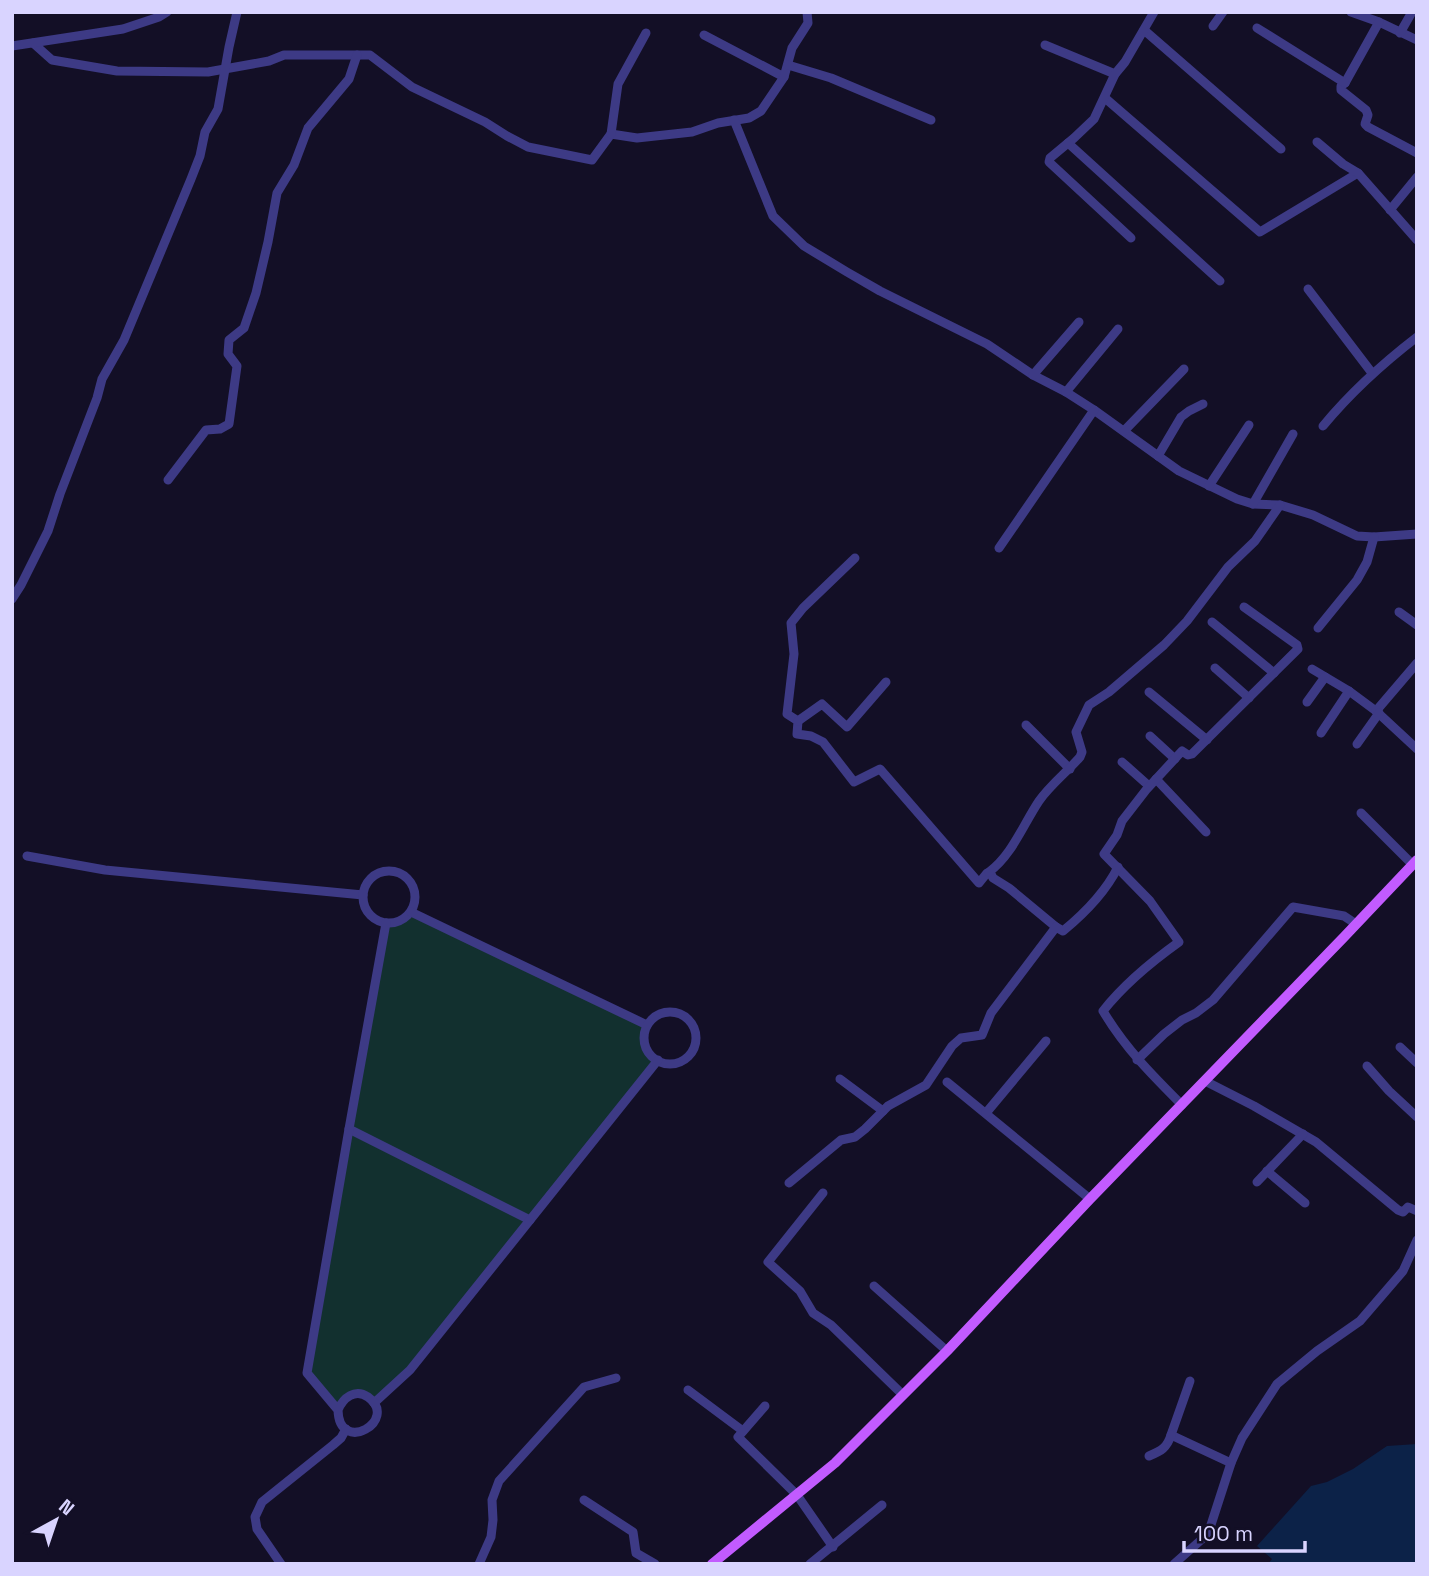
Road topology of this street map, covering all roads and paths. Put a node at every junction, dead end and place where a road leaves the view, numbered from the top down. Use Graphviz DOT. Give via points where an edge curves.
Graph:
graph roads {
  1 [pos="167,12"];
  2 [pos="237,12"];
  3 [pos="807,12"];
  4 [pos="1154,12"];
  5 [pos="1223,12"];
  6 [pos="1412,12"];
  7 [pos="1352,13"];
  8 [pos="1379,22"];
  9 [pos="1213,26"];
  10 [pos="1257,28"];
  11 [pos="1144,30"];
  12 [pos="646,33"];
  13 [pos="1400,33"];
  14 [pos="705,35"];
  15 [pos="1417,40"];
  16 [pos="33,43"];
  17 [pos="1045,45"];
  18 [pos="12,46"];
  19 [pos="357,55"];
  20 [pos="788,65"];
  21 [pos="225,70"];
  22 [pos="1115,74"];
  23 [pos="784,77"];
  24 [pos="1345,83"];
  25 [pos="1105,98"];
  26 [pos="734,120"];
  27 [pos="931,120"];
  28 [pos="611,134"];
  29 [pos="1317,142"];
  30 [pos="1068,143"];
  31 [pos="1281,149"];
  32 [pos="1417,153"];
  33 [pos="1358,173"];
  34 [pos="1417,177"];
  35 [pos="1391,210"];
  36 [pos="1131,238"];
  37 [pos="1417,240"];
  38 [pos="1220,281"];
  39 [pos="1308,289"];
  40 [pos="1079,322"];
  41 [pos="1118,329"];
  42 [pos="1417,337"];
  43 [pos="1184,369"];
  44 [pos="1372,373"];
  45 [pos="1033,375"];
  46 [pos="1066,392"];
  47 [pos="1203,404"];
  48 [pos="1094,410"];
  49 [pos="1249,425"];
  50 [pos="1323,426"];
  51 [pos="1125,431"];
  52 [pos="1293,434"];
  53 [pos="1158,456"];
  54 [pos="168,480"];
  55 [pos="1209,486"];
  56 [pos="1253,504"];
  57 [pos="1280,505"];
  58 [pos="1417,534"];
  59 [pos="1374,537"];
  60 [pos="999,548"];
  61 [pos="855,558"];
  62 [pos="12,599"];
  63 [pos="1244,607"];
  64 [pos="1399,612"];
  65 [pos="1212,622"];
  66 [pos="1417,625"];
  67 [pos="1318,628"];
  68 [pos="1417,663"];
  69 [pos="1214,668"];
  70 [pos="1312,669"];
  71 [pos="1274,673"];
  72 [pos="1325,677"];
  73 [pos="887,682"];
  74 [pos="1349,691"];
  75 [pos="1149,692"];
  76 [pos="1249,698"];
  77 [pos="1307,702"];
  78 [pos="1378,712"];
  79 [pos="798,722"];
  80 [pos="1026,725"];
  81 [pos="1321,733"];
  82 [pos="1150,736"];
  83 [pos="1207,740"];
  84 [pos="1357,744"];
  85 [pos="1417,749"];
  86 [pos="1175,759"];
  87 [pos="1122,762"];
  88 [pos="1070,769"];
  89 [pos="1153,783"];
  90 [pos="1361,813"];
  91 [pos="1206,832"];
  92 [pos="27,856"];
  93 [pos="1415,862"];
  94 [pos="1118,867"];
  95 [pos="989,872"];
  96 [pos="363,895"];
  97 [pos="411,912"];
  98 [pos="386,923"];
  99 [pos="1356,924"];
  100 [pos="1056,926"];
  101 [pos="647,1025"];
  102 [pos="1046,1041"];
  103 [pos="1400,1047"];
  104 [pos="658,1060"];
  105 [pos="1137,1060"];
  106 [pos="1417,1063"];
  107 [pos="1367,1066"];
  108 [pos="839,1079"];
  109 [pos="1205,1081"];
  110 [pos="947,1082"];
  111 [pos="1182,1105"];
  112 [pos="883,1111"];
  113 [pos="986,1113"];
  114 [pos="1417,1116"];
  115 [pos="349,1129"];
  116 [pos="1303,1134"];
  117 [pos="1267,1171"];
  118 [pos="1256,1182"];
  119 [pos="789,1183"];
  120 [pos="823,1193"];
  121 [pos="1090,1199"];
  122 [pos="1305,1203"];
  123 [pos="1417,1212"];
  124 [pos="530,1220"];
  125 [pos="1417,1240"];
  126 [pos="874,1286"];
  127 [pos="947,1351"];
  128 [pos="616,1378"];
  129 [pos="1190,1381"];
  130 [pos="688,1390"];
  131 [pos="903,1395"];
  132 [pos="374,1403"];
  133 [pos="765,1406"];
  134 [pos="338,1410"];
  135 [pos="346,1429"];
  136 [pos="743,1431"];
  137 [pos="1171,1435"];
  138 [pos="1149,1456"];
  139 [pos="1231,1463"];
  140 [pos="797,1495"];
  141 [pos="584,1500"];
  142 [pos="882,1505"];
  143 [pos="833,1547"];
  144 [pos="281,1564"];
  145 [pos="479,1564"];
  146 [pos="656,1564"];
  147 [pos="712,1564"];
  148 [pos="810,1564"];
  149 [pos="1174,1564"];
  1 -- 16 [label="street" via="123,29"];
  2 -- 21 [label="street"];
  3 -- 20 [label="street" via="808,23 792,48"];
  4 -- 11 [label="street"];
  5 -- 9 [label="street"];
  6 -- 13 [label="street"];
  7 -- 8 [label="street"];
  8 -- 13 [label="street"];
  8 -- 24 [label="street"];
  10 -- 24 [label="street"];
  11 -- 22 [label="street"];
  11 -- 31 [label="street"];
  12 -- 28 [label="street" via="618,84"];
  13 -- 15 [label="street"];
  14 -- 23 [label="street"];
  16 -- 18 [label="street"];
  16 -- 21 [label="street" via="52,60 117,71"];
  17 -- 22 [label="street"];
  19 -- 21 [label="street" via="284,55"];
  19 -- 28 [label="street" via="370,55 412,87 528,147 592,160"];
  19 -- 54 [label="street" via="349,79 308,128 277,193 256,293 244,328 229,340 228,354 237,366 229,424 206,430"];
  20 -- 23 [label="street"];
  20 -- 27 [label="street"];
  21 -- 62 [label="street" via="218,109 205,132 191,179 124,340 102,379 48,531"];
  22 -- 25 [label="street"];
  23 -- 26 [label="street" via="761,111"];
  24 -- 32 [label="street" via="1341,90 1366,110 1368,127"];
  25 -- 30 [label="street" via="1094,119"];
  25 -- 33 [label="street" via="1259,232"];
  26 -- 28 [label="street" via="692,132 637,138"];
  26 -- 45 [label="street" via="773,216 804,246 880,291 987,344"];
  29 -- 33 [label="street"];
  30 -- 36 [label="street" via="1049,162"];
  30 -- 38 [label="street"];
  33 -- 35 [label="street"];
  34 -- 35 [label="street"];
  35 -- 37 [label="street"];
  39 -- 44 [label="street"];
  40 -- 45 [label="street"];
  41 -- 46 [label="street"];
  42 -- 44 [label="street"];
  43 -- 51 [label="street"];
  44 -- 50 [label="street"];
  45 -- 46 [label="street"];
  46 -- 48 [label="street"];
  47 -- 53 [label="street" via="1181,417"];
  48 -- 51 [label="street"];
  48 -- 60 [label="street"];
  49 -- 55 [label="street"];
  51 -- 53 [label="street"];
  52 -- 56 [label="street"];
  53 -- 55 [label="street"];
  55 -- 56 [label="street"];
  56 -- 57 [label="street"];
  57 -- 59 [label="street" via="1357,536"];
  57 -- 88 [label="street" via="1187,621 1089,705 1076,732 1082,752"];
  58 -- 59 [label="street"];
  59 -- 67 [label="street" via="1357,580"];
  61 -- 79 [label="street" via="791,623 794,654 787,714"];
  63 -- 71 [label="street" via="1298,647"];
  64 -- 66 [label="street"];
  65 -- 71 [label="street"];
  68 -- 78 [label="street"];
  69 -- 76 [label="street"];
  70 -- 72 [label="street"];
  71 -- 76 [label="street"];
  72 -- 74 [label="street"];
  72 -- 77 [label="street"];
  73 -- 79 [label="street" via="847,727 822,704"];
  74 -- 78 [label="street"];
  74 -- 81 [label="street"];
  75 -- 83 [label="street"];
  76 -- 83 [label="street"];
  78 -- 84 [label="street"];
  78 -- 85 [label="street"];
  79 -- 95 [label="street" via="797,734 823,742 854,782 880,769 979,883"];
  80 -- 88 [label="street"];
  82 -- 86 [label="street"];
  83 -- 86 [label="street" via="1190,756 1182,751"];
  86 -- 89 [label="street"];
  87 -- 89 [label="street"];
  88 -- 95 [label="street" via="1041,798 1008,852"];
  89 -- 91 [label="street"];
  89 -- 94 [label="street" via="1122,821 1104,854"];
  90 -- 93 [label="street"];
  92 -- 96 [label="street" via="105,870"];
  93 -- 99 [label="main road"];
  94 -- 100 [label="street" via="1081,916 1063,931"];
  94 -- 105 [label="street" via="1180,942 1151,962 1103,1011"];
  95 -- 100 [label="street"];
  96 -- 97 [label="street" via="373,877 392,871 402,875 415,891"];
  96 -- 98 [label="street" via="369,914"];
  97 -- 98 [label="street" via="396,923"];
  97 -- 101 [label="street"];
  98 -- 115 [label="street"];
  99 -- 105 [label="street" via="1343,916 1293,907 1213,1000 1164,1034"];
  99 -- 109 [label="main road"];
  100 -- 112 [label="street" via="991,1013 982,1035 961,1038 926,1085"];
  101 -- 104 [label="street" via="645,1045"];
  101 -- 104 [label="street" via="654,1017 673,1012 691,1021 695,1030 696,1041 687,1058 667,1064"];
  102 -- 113 [label="street"];
  103 -- 106 [label="street"];
  104 -- 124 [label="street"];
  105 -- 111 [label="street"];
  107 -- 114 [label="street"];
  108 -- 112 [label="street"];
  109 -- 111 [label="main road"];
  109 -- 116 [label="street"];
  110 -- 113 [label="street"];
  111 -- 121 [label="main road"];
  112 -- 119 [label="street" via="855,1137 841,1140"];
  113 -- 121 [label="street"];
  115 -- 124 [label="street"];
  115 -- 134 [label="street" via="307,1373"];
  116 -- 117 [label="street"];
  116 -- 123 [label="street" via="1398,1210 1408,1207"];
  117 -- 118 [label="street"];
  117 -- 122 [label="street"];
  120 -- 131 [label="street" via="768,1262 800,1291 813,1313"];
  121 -- 127 [label="main road"];
  124 -- 132 [label="street" via="410,1370"];
  125 -- 139 [label="street" via="1403,1271 1360,1321 1277,1384"];
  126 -- 127 [label="street"];
  127 -- 131 [label="main road"];
  128 -- 145 [label="street" via="584,1387 499,1481 492,1500 491,1537"];
  129 -- 137 [label="street"];
  130 -- 136 [label="street"];
  131 -- 140 [label="main road"];
  132 -- 134 [label="street" via="354,1394 347,1396"];
  132 -- 135 [label="street" via="376,1418 368,1430"];
  133 -- 136 [label="street"];
  134 -- 135 [label="street"];
  135 -- 144 [label="street" via="333,1445 262,1502 255,1517 257,1529"];
  136 -- 140 [label="street" via="739,1440"];
  137 -- 138 [label="street" via="1168,1445"];
  137 -- 139 [label="street"];
  139 -- 149 [label="street" via="1209,1531"];
  140 -- 143 [label="street"];
  140 -- 147 [label="main road"];
  141 -- 146 [label="street" via="633,1532 636,1553"];
  142 -- 143 [label="street"];
  143 -- 148 [label="street"];
}
